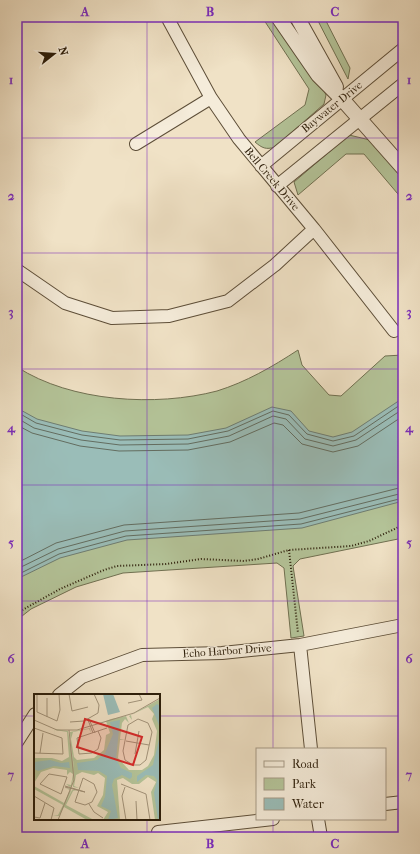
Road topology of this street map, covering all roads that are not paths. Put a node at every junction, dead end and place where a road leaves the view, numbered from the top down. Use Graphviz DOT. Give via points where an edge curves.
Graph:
graph roads {
  1 [pos="167,17"];
  2 [pos="278,17"];
  3 [pos="297,17"];
  4 [pos="403,49"];
  5 [pos="403,84"];
  6 [pos="211,98"];
  7 [pos="342,99"];
  8 [pos="360,120"];
  9 [pos="136,144"];
  10 [pos="261,166"];
  11 [pos="403,168"];
  12 [pos="277,186"];
  13 [pos="314,229"];
  14 [pos="17,270"];
  15 [pos="394,331"];
  16 [pos="403,625"];
  17 [pos="300,645"];
  18 [pos="60,694"];
  19 [pos="34,716"];
  20 [pos="17,742"];
  21 [pos="311,748"];
  22 [pos="403,802"];
  23 [pos="386,804"];
  24 [pos="264,820"];
  25 [pos="318,820"];
  26 [pos="158,832"];
  27 [pos="321,837"];
  1 -- 6 [label="street, Bell Creek Drive"];
  2 -- 7 [label="street" via="318,75"];
  3 -- 7 [label="street"];
  4 -- 7 [label="street, Baywater Drive"];
  5 -- 8 [label="street"];
  6 -- 9 [label="street"];
  6 -- 10 [label="street, Bell Creek Drive"];
  7 -- 8 [label="street"];
  7 -- 10 [label="street, Baywater Drive"];
  8 -- 11 [label="street"];
  8 -- 12 [label="street"];
  10 -- 12 [label="street, Bell Creek Drive"];
  12 -- 13 [label="street, Bell Creek Drive"];
  13 -- 14 [label="street" via="275,265 228,301 169,316 112,318 65,303"];
  13 -- 15 [label="street, Bell Creek Drive"];
  16 -- 17 [label="street, Echo Harbor Drive"];
  17 -- 18 [label="street, Echo Harbor Drive" via="222,653 142,655 82,677"];
  17 -- 21 [label="street"];
  19 -- 20 [label="street"];
  22 -- 23 [label="street"];
  24 -- 26 [label="street"];
  25 -- 27 [label="street"];
}
